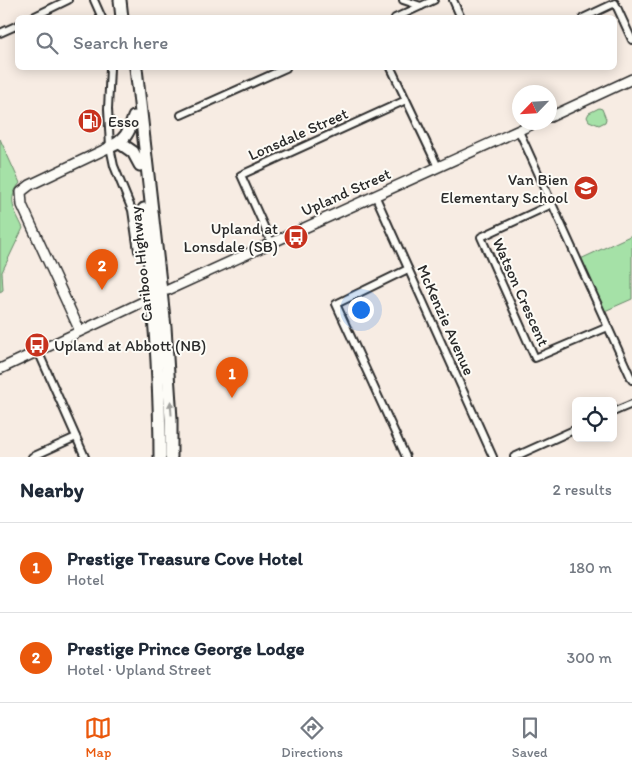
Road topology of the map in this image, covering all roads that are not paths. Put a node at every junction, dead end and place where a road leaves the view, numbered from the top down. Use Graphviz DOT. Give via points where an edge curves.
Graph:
graph roads {
  1 [pos="68,0"];
  2 [pos="94,0"];
  3 [pos="120,0"];
  4 [pos="128,0"];
  5 [pos="403,0"];
  6 [pos="434,0"];
  7 [pos="453,0"];
  8 [pos="421,6"];
  9 [pos="37,15"];
  10 [pos="101,15"];
  11 [pos="122,15"];
  12 [pos="130,15"];
  13 [pos="402,15"];
  14 [pos="460,15"];
  15 [pos="589,15"];
  16 [pos="15,26"];
  17 [pos="0,33"];
  18 [pos="632,40"];
  19 [pos="110,70"];
  20 [pos="128,70"];
  21 [pos="136,70"];
  22 [pos="282,70"];
  23 [pos="392,70"];
  24 [pos="632,79"];
  25 [pos="406,100"];
  26 [pos="557,114"];
  27 [pos="181,115"];
  28 [pos="134,117"];
  29 [pos="519,131"];
  30 [pos="115,145"];
  31 [pos="140,165"];
  32 [pos="438,167"];
  33 [pos="375,195"];
  34 [pos="552,204"];
  35 [pos="271,242"];
  36 [pos="138,251"];
  37 [pos="408,269"];
  38 [pos="168,290"];
  39 [pos="147,300"];
  40 [pos="608,327"];
  41 [pos="80,331"];
  42 [pos="38,351"];
  43 [pos="0,368"];
  44 [pos="632,380"];
  45 [pos="632,404"];
  46 [pos="617,410"];
  47 [pos="572,431"];
  48 [pos="76,436"];
  49 [pos="32,457"];
  50 [pos="85,457"];
  51 [pos="160,457"];
  52 [pos="171,457"];
  53 [pos="406,457"];
  54 [pos="493,457"];
  55 [pos="514,457"];
  1 -- 9 [label="street"];
  2 -- 10 [label="street"];
  3 -- 11 [label="highway"];
  4 -- 12 [label="highway"];
  5 -- 8 [label="street"];
  6 -- 8 [label="street"];
  7 -- 14 [label="street"];
  8 -- 13 [label="street"];
  15 -- 18 [label="street" via="615,3"];
  16 -- 17 [label="street"];
  19 -- 30 [label="street" via="108,108"];
  20 -- 28 [label="highway, Cariboo Highway"];
  52 -- 21 [label="highway, Cariboo Highway, one-way" via="165,326"];
  22 -- 27 [label="street"];
  23 -- 25 [label="street"];
  24 -- 26 [label="street"];
  25 -- 32 [label="street"];
  25 -- 35 [label="street, Lonsdale Street" via="241,175"];
  28 -- 30 [label="highway" via="129,132"];
  28 -- 31 [label="highway, Cariboo Highway"];
  29 -- 32 [label="street, Upland Street"];
  29 -- 34 [label="street"];
  30 -- 31 [label="highway" via="133,152"];
  30 -- 36 [label="street" via="114,166 132,210"];
  30 -- 41 [label="street" via="21,192 22,206"];
  31 -- 51 [label="highway, Cariboo Highway" via="156,328"];
  32 -- 33 [label="street, Upland Street"];
  33 -- 35 [label="street, Upland Street"];
  33 -- 37 [label="street, McKenzie Avenue"];
  34 -- 40 [label="street"];
  34 -- 40 [label="street, Watson Crescent" via="481,237 535,358"];
  35 -- 38 [label="street, Upland Street"];
  37 -- 53 [label="street" via="336,304"];
  37 -- 54 [label="street, McKenzie Avenue"];
  39 -- 41 [label="street"];
  40 -- 44 [label="street"];
  41 -- 42 [label="street"];
  42 -- 43 [label="street"];
  42 -- 48 [label="street"];
  45 -- 46 [label="street"];
  47 -- 55 [label="street"];
  48 -- 49 [label="street"];
  48 -- 50 [label="street"];
}
